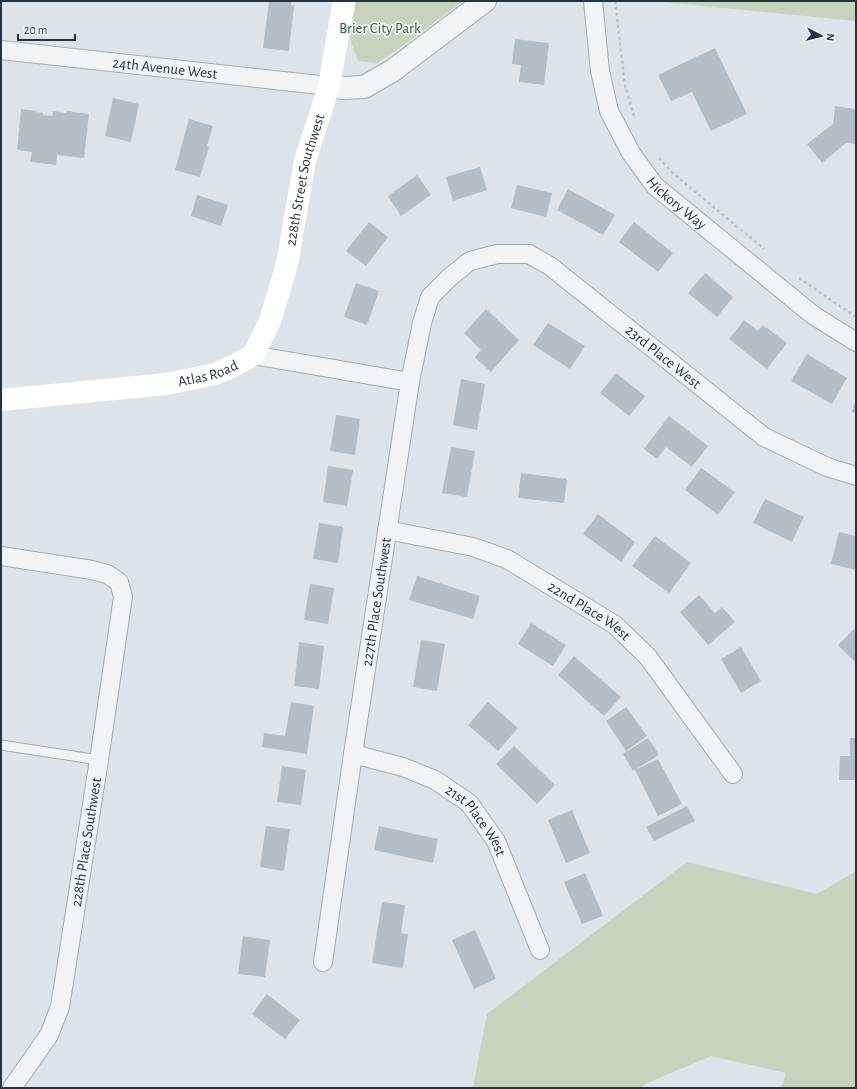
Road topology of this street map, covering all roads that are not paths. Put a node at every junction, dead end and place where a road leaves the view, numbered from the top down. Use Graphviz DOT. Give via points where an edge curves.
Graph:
graph roads {
  1 [pos="344,1"];
  2 [pos="484,1"];
  3 [pos="593,1"];
  4 [pos="1,50"];
  5 [pos="329,86"];
  6 [pos="470,261"];
  7 [pos="856,342"];
  8 [pos="253,355"];
  9 [pos="410,382"];
  10 [pos="1,400"];
  11 [pos="856,476"];
  12 [pos="387,530"];
  13 [pos="1,556"];
  14 [pos="1,745"];
  15 [pos="353,754"];
  16 [pos="99,760"];
  17 [pos="734,774"];
  18 [pos="540,950"];
  19 [pos="323,962"];
  20 [pos="12,1088"];
  1 -- 5 [label="main road, 228th Street Southwest"];
  2 -- 5 [label="street" via="392,71 364,87"];
  3 -- 7 [label="street, Hickory Way" via="600,71 609,110 631,153 655,186 813,315"];
  4 -- 5 [label="street, 24th Avenue West"];
  5 -- 8 [label="main road, 228th Street Southwest" via="305,161 287,264 270,321"];
  6 -- 9 [label="street, 227th Place Southwest" via="430,297"];
  6 -- 11 [label="street, 23rd Place West" via="497,254 529,254 550,266 764,437 827,467"];
  8 -- 9 [label="street, Atlas Road"];
  8 -- 10 [label="main road, Atlas Road" via="215,374 167,384"];
  9 -- 12 [label="street, 227th Place Southwest"];
  12 -- 15 [label="street, 227th Place Southwest"];
  12 -- 17 [label="street, 22nd Place West" via="473,547 507,559 615,625 648,657"];
  13 -- 16 [label="street, 228th Place Southwest" via="92,570 107,574 119,582 123,597"];
  14 -- 16 [label="lane"];
  15 -- 18 [label="street, 21st Place West" via="403,767 435,780 469,803 496,842"];
  15 -- 19 [label="street, 227th Place Southwest"];
  16 -- 20 [label="street, 228th Place Southwest" via="60,1007 49,1035"];
}
